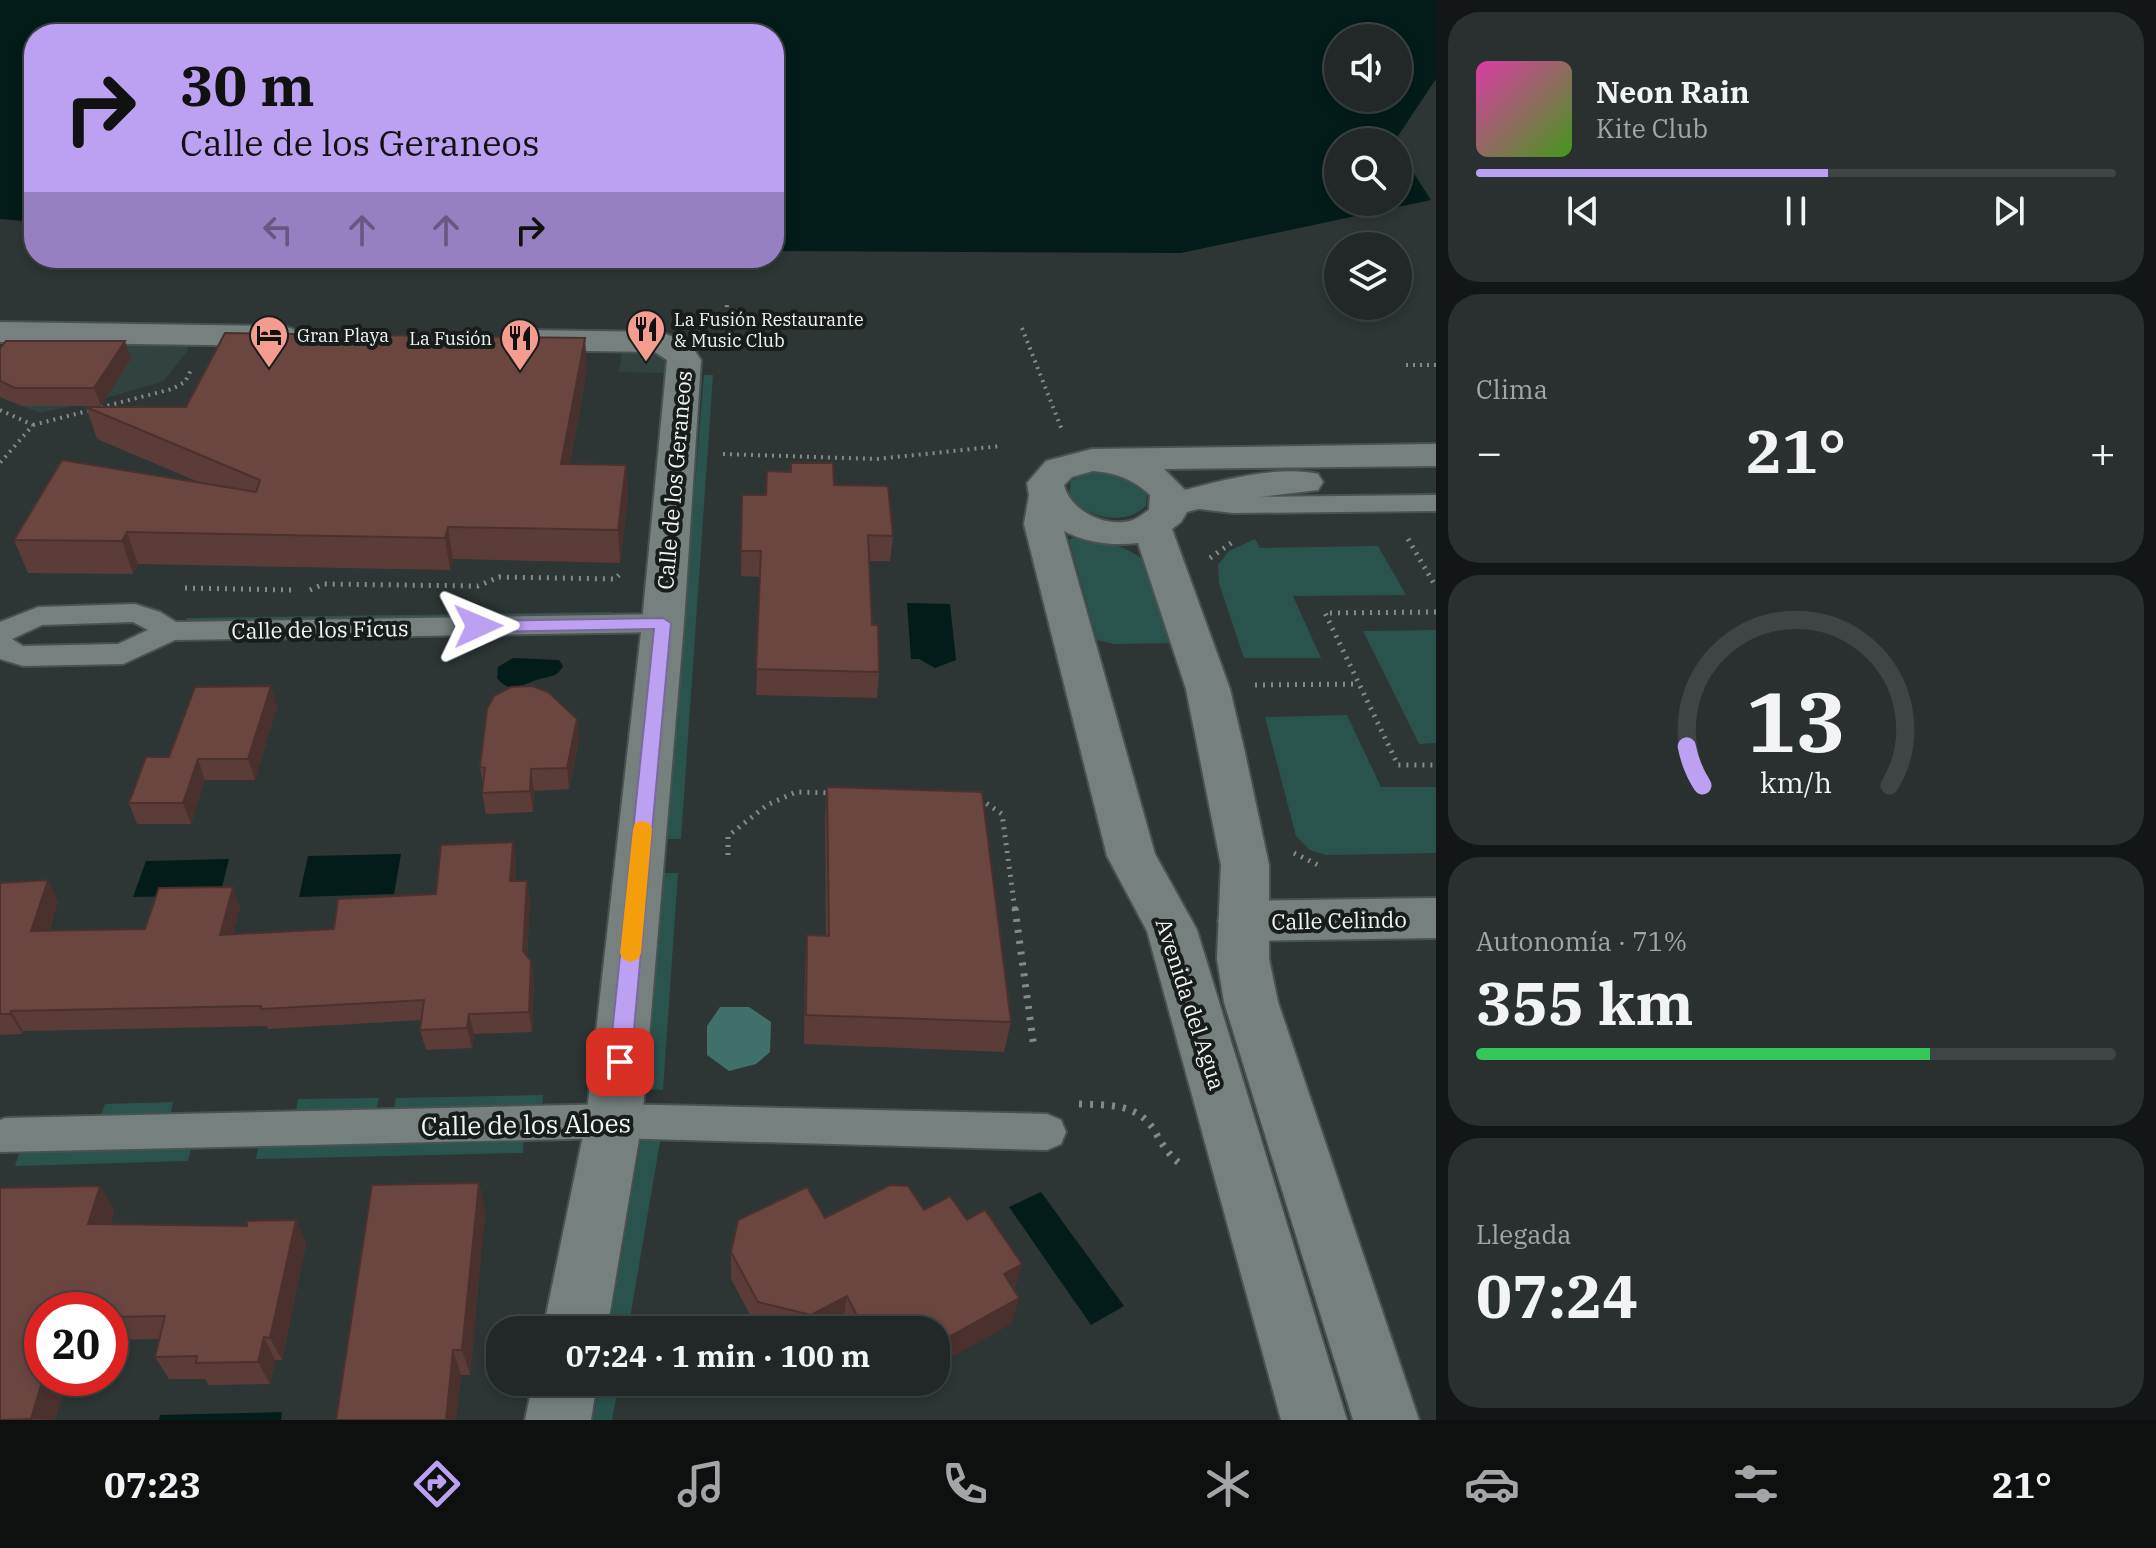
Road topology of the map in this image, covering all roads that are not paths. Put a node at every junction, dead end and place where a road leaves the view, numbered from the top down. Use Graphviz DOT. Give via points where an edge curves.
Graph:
graph roads {
  1 [pos="0,332"];
  2 [pos="314,337"];
  3 [pos="500,339"];
  4 [pos="1436,455"];
  5 [pos="1112,461"];
  6 [pos="1436,480"];
  7 [pos="1046,498"];
  8 [pos="1436,503"];
  9 [pos="1169,511"];
  10 [pos="663,623"];
  11 [pos="170,631"];
  12 [pos="0,633"];
  13 [pos="0,643"];
  14 [pos="1436,918"];
  15 [pos="1243,921"];
  16 [pos="614,1121"];
  17 [pos="1047,1132"];
  18 [pos="2,1135"];
  19 [pos="578,1316"];
  20 [pos="562,1396"];
  21 [pos="558,1420"];
  22 [pos="1314,1420"];
  23 [pos="1386,1420"];
  1 -- 2 [label="street"];
  3 -- 10 [label="street, Calle de los Geraneos" via="651,342 687,332"];
  4 -- 5 [label="street"];
  5 -- 7 [label="street" via="1059,468 1044,487"];
  5 -- 9 [label="street" via="1160,483 1169,494"];
  6 -- 9 [label="street" via="1264,484"];
  7 -- 9 [label="street" via="1069,521 1089,529 1134,532"];
  7 -- 22 [label="street, Avenida del Agua" via="1043,524 1131,856 1172,930"];
  8 -- 9 [label="lane" via="1233,505"];
  9 -- 15 [label="street" via="1245,865"];
  10 -- 11 [label="lane, Calle de los Ficus"];
  10 -- 16 [label="street, Calle de los Geraneos"];
  11 -- 12 [label="lane, Calle de los Ficus" via="135,613 38,616"];
  11 -- 13 [label="lane, Calle de los Ficus" via="123,654 23,656"];
  14 -- 15 [label="street, Calle Celindo"];
  15 -- 23 [label="street" via="1251,1002"];
  16 -- 17 [label="lane, Calle de los Aloes"];
  16 -- 18 [label="lane, Calle de los Aloes"];
  16 -- 19 [label="street, Calle de los Geraneos"];
  20 -- 21 [label="street"];
}
